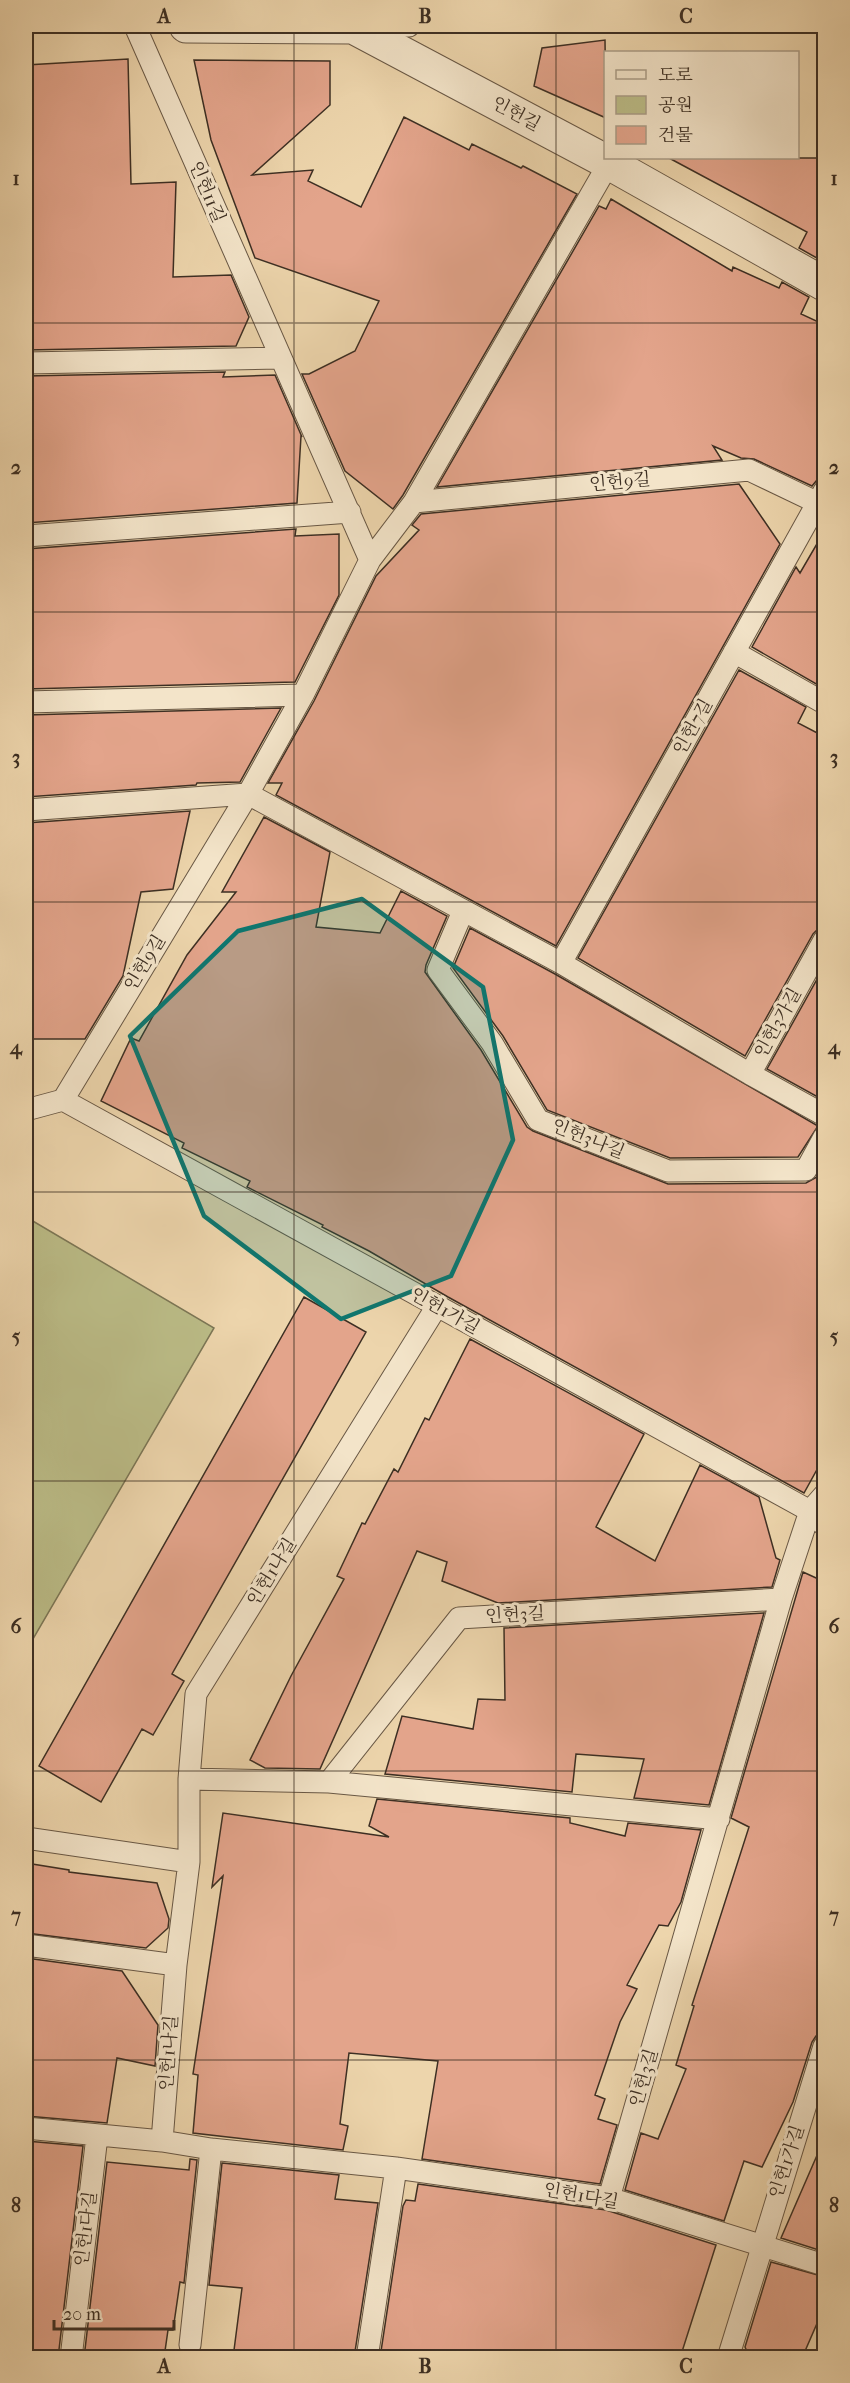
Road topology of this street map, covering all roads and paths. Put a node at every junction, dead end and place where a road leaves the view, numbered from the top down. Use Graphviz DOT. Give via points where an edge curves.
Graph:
graph roads {
  1 [pos="135,26"];
  2 [pos="186,26"];
  3 [pos="409,26"];
  4 [pos="353,27"];
  5 [pos="609,163"];
  6 [pos="825,284"];
  7 [pos="279,358"];
  8 [pos="26,363"];
  9 [pos="821,497"];
  10 [pos="414,502"];
  11 [pos="350,512"];
  12 [pos="26,536"];
  13 [pos="370,560"];
  14 [pos="734,652"];
  15 [pos="303,695"];
  16 [pos="26,702"];
  17 [pos="825,703"];
  18 [pos="248,794"];
  19 [pos="26,810"];
  20 [pos="464,911"];
  21 [pos="825,940"];
  22 [pos="561,963"];
  23 [pos="750,1074"];
  24 [pos="63,1100"];
  25 [pos="26,1110"];
  26 [pos="825,1115"];
  27 [pos="825,1137"];
  28 [pos="437,1306"];
  29 [pos="825,1495"];
  30 [pos="817,1518"];
  31 [pos="781,1599"];
  32 [pos="189,1779"];
  33 [pos="329,1782"];
  34 [pos="719,1819"];
  35 [pos="26,1838"];
  36 [pos="189,1862"];
  37 [pos="26,1945"];
  38 [pos="176,1965"];
  39 [pos="825,2046"];
  40 [pos="26,2128"];
  41 [pos="97,2136"];
  42 [pos="162,2141"];
  43 [pos="211,2149"];
  44 [pos="396,2168"];
  45 [pos="609,2198"];
  46 [pos="761,2245"];
  47 [pos="825,2265"];
  48 [pos="190,2345"];
  49 [pos="71,2358"];
  50 [pos="367,2358"];
  51 [pos="728,2358"];
  1 -- 7 [label="lane, 인헌11길"];
  2 -- 4 [label="street, 인헌길"];
  3 -- 4 [label="lane"];
  4 -- 5 [label="street, 인헌길"];
  5 -- 6 [label="street, 인헌길"];
  5 -- 10 [label="lane, 인헌9길"];
  7 -- 8 [label="lane"];
  7 -- 11 [label="lane, 인헌11길"];
  9 -- 10 [label="lane, 인헌9길" via="749,470"];
  9 -- 14 [label="lane, 인헌7길"];
  10 -- 13 [label="lane, 인헌9길"];
  11 -- 12 [label="lane"];
  11 -- 13 [label="lane, 인헌11길"];
  13 -- 15 [label="lane, 인헌9길"];
  14 -- 17 [label="lane"];
  14 -- 22 [label="lane, 인헌7길"];
  15 -- 16 [label="lane"];
  15 -- 18 [label="lane, 인헌9길"];
  18 -- 19 [label="lane"];
  18 -- 20 [label="lane"];
  18 -- 24 [label="lane, 인헌9길"];
  20 -- 22 [label="lane"];
  20 -- 27 [label="lane, 인헌3나길" via="438,970 492,1043 538,1120 668,1171 806,1170"];
  21 -- 23 [label="lane, 인헌3가길"];
  22 -- 23 [label="lane"];
  23 -- 26 [label="lane"];
  24 -- 25 [label="lane"];
  24 -- 28 [label="lane, 인헌1가길"];
  28 -- 30 [label="lane, 인헌1가길"];
  28 -- 32 [label="lane, 인헌1나길" via="196,1694"];
  29 -- 30 [label="lane, 인헌3길"];
  30 -- 31 [label="lane, 인헌3길"];
  31 -- 33 [label="lane, 인헌3길" via="459,1618"];
  31 -- 34 [label="lane, 인헌3길"];
  32 -- 33 [label="lane"];
  32 -- 36 [label="lane, 인헌1나길"];
  33 -- 34 [label="lane"];
  34 -- 45 [label="lane, 인헌3길"];
  35 -- 36 [label="lane"];
  36 -- 38 [label="lane, 인헌1나길"];
  37 -- 38 [label="lane"];
  38 -- 42 [label="lane, 인헌1나길"];
  39 -- 46 [label="lane, 인헌1가길"];
  40 -- 41 [label="lane, 인헌1다길"];
  41 -- 42 [label="lane, 인헌1다길"];
  41 -- 49 [label="lane, 인헌1다길"];
  42 -- 43 [label="lane, 인헌1다길"];
  43 -- 44 [label="lane, 인헌1다길"];
  43 -- 48 [label="lane"];
  44 -- 45 [label="lane, 인헌1다길"];
  44 -- 50 [label="lane"];
  45 -- 46 [label="lane, 인헌1다길"];
  46 -- 47 [label="lane, 인헌1다길"];
  46 -- 51 [label="lane"];
}
